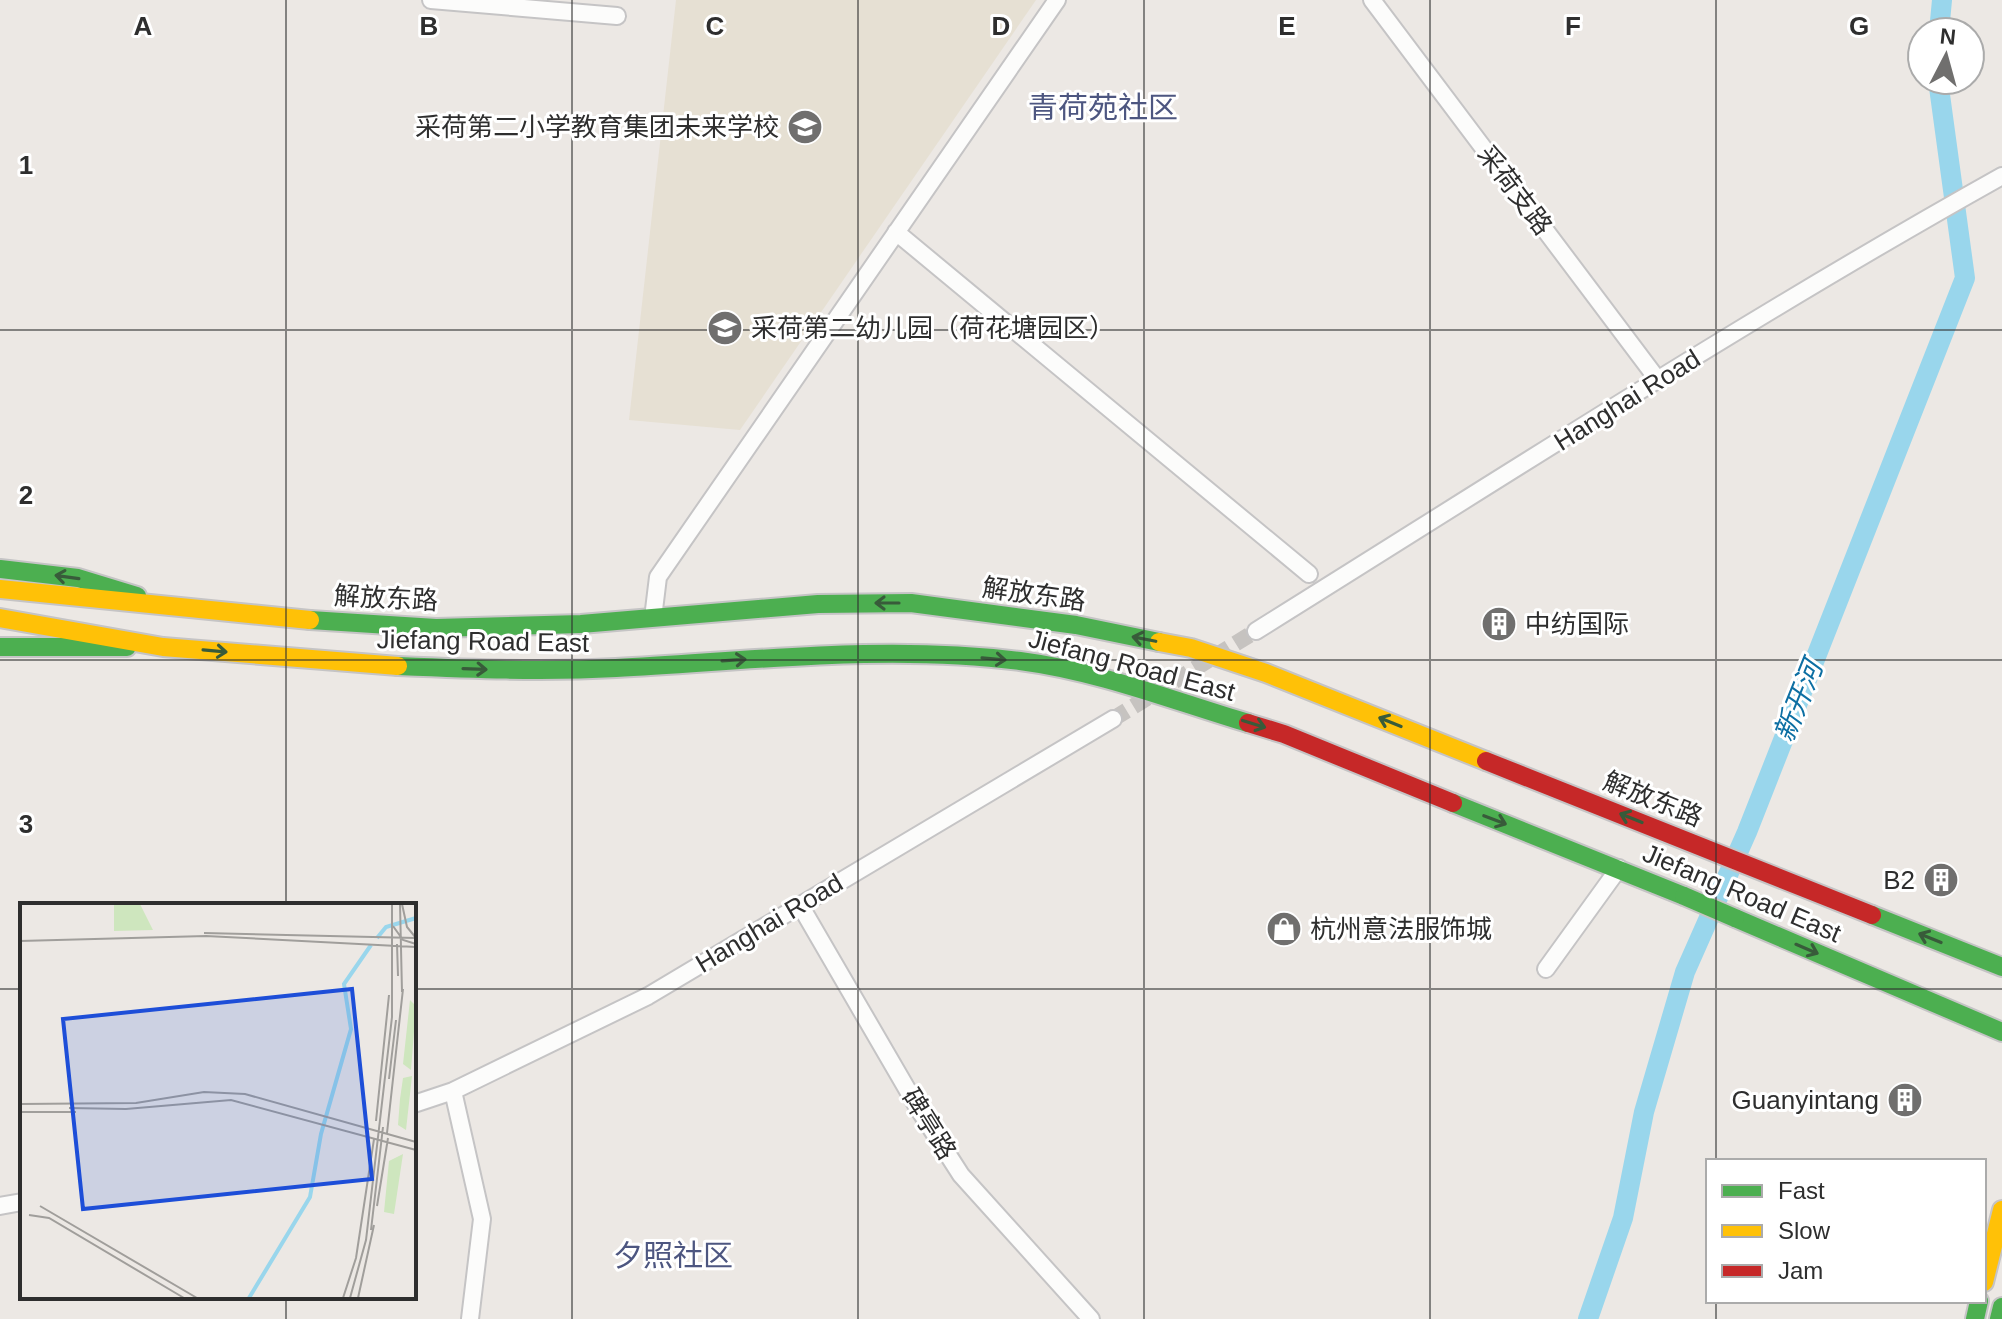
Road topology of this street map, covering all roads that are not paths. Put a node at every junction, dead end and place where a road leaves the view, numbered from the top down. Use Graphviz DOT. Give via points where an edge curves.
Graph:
graph roads {
  1 [pos="431,0"];
  2 [pos="1057,0"];
  3 [pos="1372,0"];
  4 [pos="617,16"];
  5 [pos="2002,176"];
  6 [pos="896,232"];
  7 [pos="1658,380"];
  8 [pos="0,569"];
  9 [pos="1309,574"];
  10 [pos="0,589"];
  11 [pos="168,606"];
  12 [pos="0,618"];
  13 [pos="653,618"];
  14 [pos="1256,631"];
  15 [pos="0,647"];
  16 [pos="163,647"];
  17 [pos="1113,719"];
  18 [pos="1619,868"];
  19 [pos="800,905"];
  20 [pos="2002,967"];
  21 [pos="1546,969"];
  22 [pos="2002,1032"];
  23 [pos="453,1091"];
  24 [pos="416,1103"];
  25 [pos="20,1202"];
  26 [pos="0,1206"];
  27 [pos="2002,1210"];
  28 [pos="1986,1274"];
  29 [pos="2002,1307"];
  30 [pos="470,1319"];
  31 [pos="1091,1319"];
  32 [pos="1999,1319"];
  1 -- 4 [label="street"];
  2 -- 6 [label="street"];
  3 -- 7 [label="street, 采荷支路"];
  5 -- 7 [label="street, Hanghai Road"];
  6 -- 9 [label="street"];
  6 -- 13 [label="street" via="658,577"];
  7 -- 14 [label="street, Hanghai Road"];
  11 -- 8 [label="main road, one-way" via="78,578"];
  10 -- 11 [label="main road, 解放东路"];
  11 -- 13 [label="main road, 解放东路" via="436,628"];
  12 -- 16 [label="main road, Jiefang Road East"];
  20 -- 13 [label="main road, 解放东路, one-way" via="1266,673 1191,648 1076,625 911,603 818,604"];
  15 -- 16 [label="main road"];
  16 -- 18 [label="main road, Jiefang Road East, one-way" via="491,670 835,654 1022,661 1093,676 1284,734"];
  17 -- 19 [label="street, Hanghai Road"];
  18 -- 21 [label="street"];
  18 -- 22 [label="main road, Jiefang Road East, one-way, bridge"];
  19 -- 23 [label="street, Hanghai Road" via="648,996"];
  19 -- 31 [label="street, 碑亭路" via="961,1175"];
  23 -- 24 [label="street, Hanghai Road"];
  23 -- 30 [label="street" via="482,1219"];
  25 -- 26 [label="street"];
  27 -- 28 [label="main road"];
  29 -- 32 [label="main road"];
}
